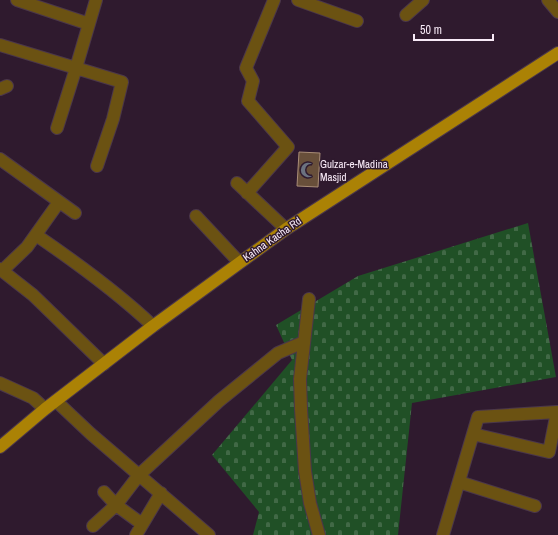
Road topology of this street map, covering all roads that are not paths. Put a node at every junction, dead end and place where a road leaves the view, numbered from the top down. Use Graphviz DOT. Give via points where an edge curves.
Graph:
graph roads {
  1 [pos="17,0"];
  2 [pos="96,0"];
  3 [pos="274,0"];
  4 [pos="298,0"];
  5 [pos="423,0"];
  6 [pos="548,0"];
  7 [pos="558,12"];
  8 [pos="406,15"];
  9 [pos="357,21"];
  10 [pos="89,24"];
  11 [pos="0,45"];
  12 [pos="558,53"];
  13 [pos="76,68"];
  14 [pos="57,128"];
  15 [pos="0,159"];
  16 [pos="97,166"];
  17 [pos="237,183"];
  18 [pos="247,193"];
  19 [pos="59,202"];
  20 [pos="75,213"];
  21 [pos="196,216"];
  22 [pos="286,229"];
  23 [pos="36,235"];
  24 [pos="239,262"];
  25 [pos="2,269"];
  26 [pos="309,299"];
  27 [pos="153,326"];
  28 [pos="304,342"];
  29 [pos="104,364"];
  30 [pos="0,383"];
  31 [pos="56,401"];
  32 [pos="45,409"];
  33 [pos="473,434"];
  34 [pos="0,447"];
  35 [pos="139,475"];
  36 [pos="459,482"];
  37 [pos="104,492"];
  38 [pos="161,493"];
  39 [pos="116,505"];
  40 [pos="535,506"];
  41 [pos="142,524"];
  42 [pos="93,526"];
  43 [pos="446,534"];
  44 [pos="136,535"];
  45 [pos="209,535"];
  46 [pos="319,535"];
  1 -- 10 [label="street"];
  2 -- 10 [label="street"];
  3 -- 18 [label="street" via="246,68 252,81 248,101 288,147"];
  4 -- 9 [label="street"];
  5 -- 8 [label="street"];
  6 -- 7 [label="street"];
  10 -- 13 [label="street"];
  11 -- 13 [label="street"];
  12 -- 22 [label="main road, Kahna Kacha Rd"];
  13 -- 14 [label="street"];
  13 -- 16 [label="street" via="122,82"];
  15 -- 19 [label="street"];
  17 -- 18 [label="street"];
  18 -- 22 [label="street"];
  19 -- 20 [label="street"];
  19 -- 23 [label="street"];
  21 -- 24 [label="street"];
  22 -- 24 [label="main road, Kahna Kacha Rd"];
  23 -- 25 [label="street" via="27,247"];
  23 -- 27 [label="street" via="80,265"];
  24 -- 27 [label="main road, Kahna Kacha Rd"];
  25 -- 29 [label="street"];
  26 -- 28 [label="street"];
  27 -- 29 [label="main road, Kahna Kacha Rd"];
  28 -- 35 [label="street" via="278,353 218,401"];
  28 -- 46 [label="street" via="300,379 305,471"];
  29 -- 31 [label="main road, Kahna Kacha Rd"];
  30 -- 32 [label="street" via="33,398"];
  31 -- 32 [label="main road, Kahna Kacha Rd"];
  31 -- 35 [label="street"];
  32 -- 34 [label="main road, Kahna Kacha Rd"];
  33 -- 33 [label="street" via="478,417 558,412 549,452"];
  33 -- 36 [label="street"];
  35 -- 38 [label="street"];
  35 -- 39 [label="street"];
  36 -- 40 [label="street"];
  36 -- 43 [label="street"];
  37 -- 39 [label="street"];
  38 -- 41 [label="street"];
  38 -- 45 [label="street"];
  39 -- 41 [label="street"];
  39 -- 42 [label="street"];
  41 -- 44 [label="street"];
}
